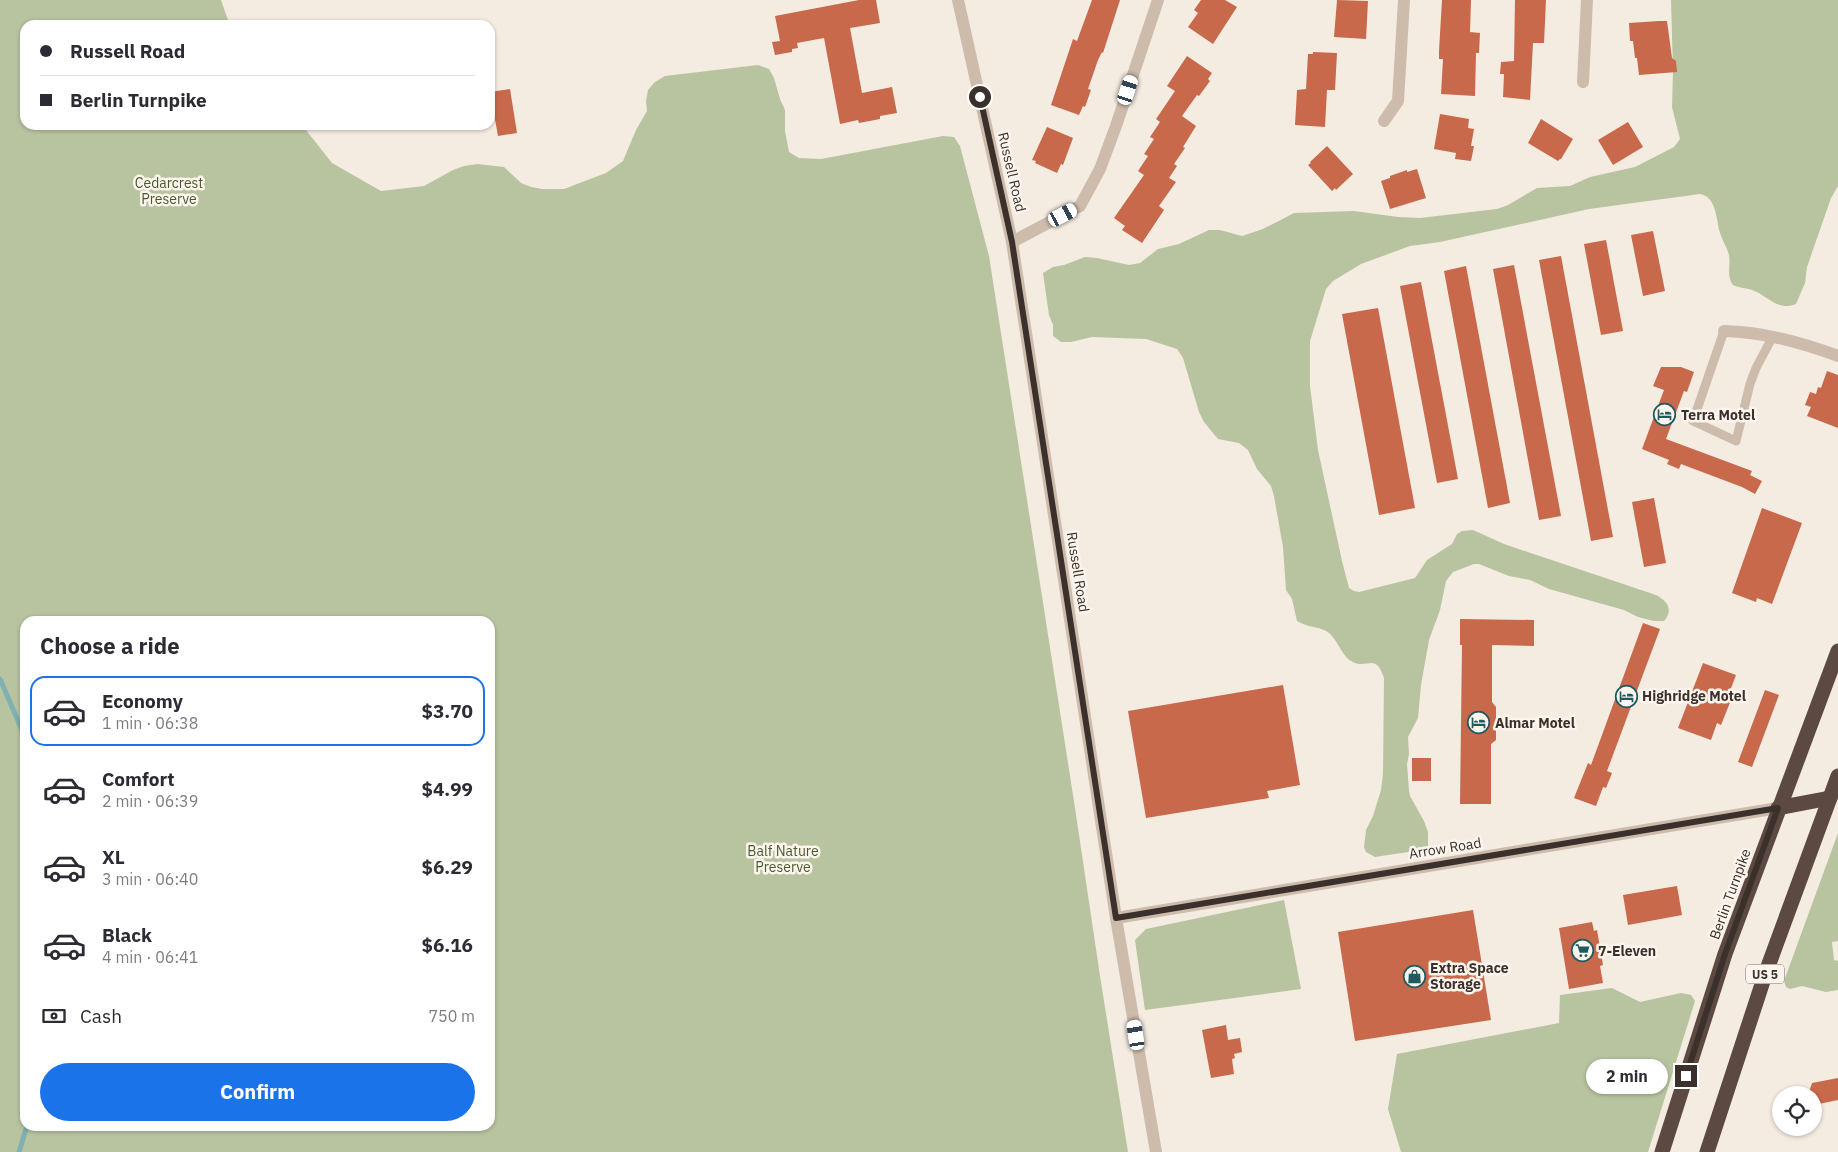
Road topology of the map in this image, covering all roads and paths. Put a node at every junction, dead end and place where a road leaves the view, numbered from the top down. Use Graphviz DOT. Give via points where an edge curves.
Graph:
graph roads {
  1 [pos="958,0"];
  2 [pos="1158,0"];
  3 [pos="1404,0"];
  4 [pos="1587,0"];
  5 [pos="1583,82"];
  6 [pos="1384,121"];
  7 [pos="1012,242"];
  8 [pos="1724,331"];
  9 [pos="1773,336"];
  10 [pos="1838,356"];
  11 [pos="1838,651"];
  12 [pos="1838,776"];
  13 [pos="1834,797"];
  14 [pos="1778,808"];
  15 [pos="1116,918"];
  16 [pos="1156,1152"];
  17 [pos="1662,1152"];
  18 [pos="1707,1152"];
  1 -- 7 [label="street, Russell Road"];
  2 -- 7 [label="street" via="1100,169 1080,206"];
  3 -- 6 [label="street" via="1398,100"];
  4 -- 5 [label="street"];
  7 -- 15 [label="street, Russell Road"];
  8 -- 9 [label="street"];
  8 -- 9 [label="lane" via="1693,421 1736,441 1750,384"];
  9 -- 10 [label="street"];
  11 -- 14 [label="highway, Berlin Turnpike"];
  12 -- 13 [label="highway, US 5"];
  13 -- 14 [label="highway"];
  13 -- 18 [label="highway, US 5" via="1766,972"];
  14 -- 15 [label="street, Arrow Road"];
  14 -- 17 [label="highway, Berlin Turnpike" via="1725,954"];
  15 -- 16 [label="street, Russell Road"];
}
